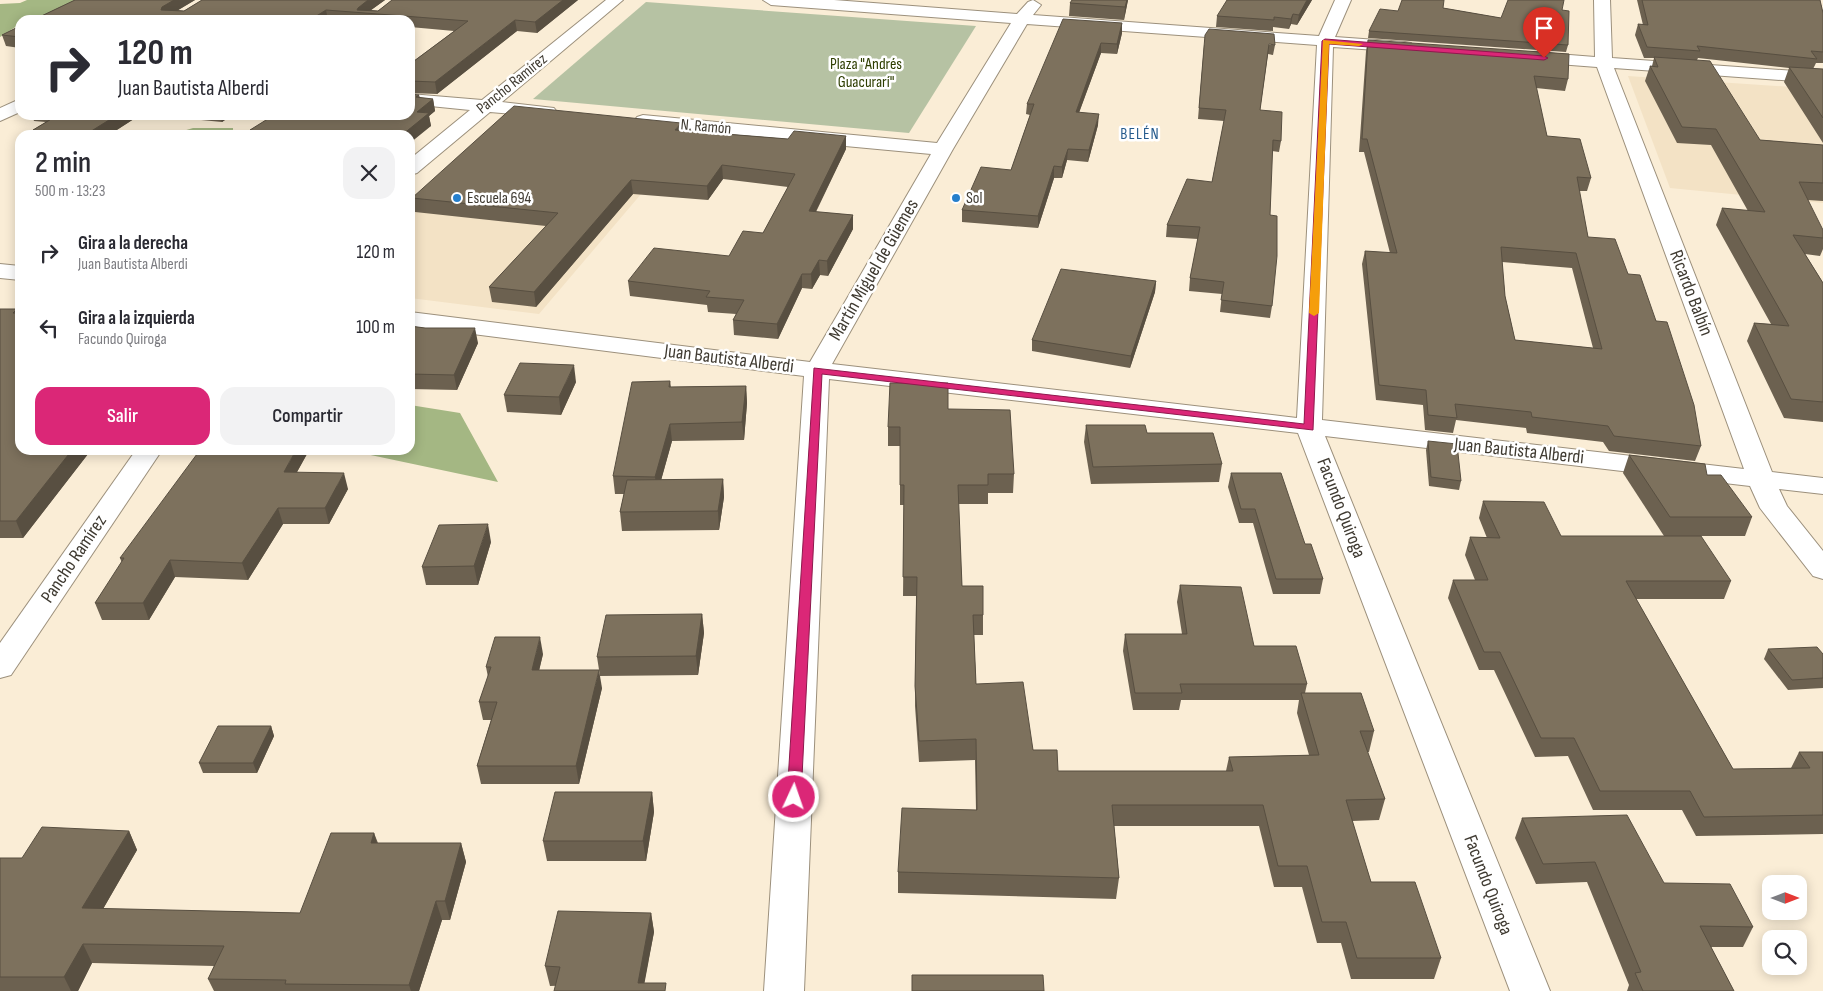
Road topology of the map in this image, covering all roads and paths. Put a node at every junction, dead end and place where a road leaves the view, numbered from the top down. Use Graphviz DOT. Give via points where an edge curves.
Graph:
graph roads {
  1 [pos="615,0"];
  2 [pos="771,0"];
  3 [pos="1343,0"];
  4 [pos="1602,0"];
  5 [pos="1030,9"];
  6 [pos="1325,41"];
  7 [pos="1425,49"];
  8 [pos="1514,56"];
  9 [pos="1604,63"];
  10 [pos="1823,78"];
  11 [pos="415,99"];
  12 [pos="486,106"];
  13 [pos="15,107"];
  14 [pos="565,114"];
  15 [pos="0,116"];
  16 [pos="625,119"];
  17 [pos="943,149"];
  18 [pos="415,165"];
  19 [pos="0,271"];
  20 [pos="15,272"];
  21 [pos="415,320"];
  22 [pos="817,370"];
  23 [pos="1309,428"];
  24 [pos="146,455"];
  25 [pos="1761,479"];
  26 [pos="1823,486"];
  27 [pos="1823,570"];
  28 [pos="0,667"];
  29 [pos="784,991"];
  30 [pos="1530,991"];
  1 -- 12 [label="street, Pancho Ramírez"];
  2 -- 5 [label="street"];
  3 -- 6 [label="street, Facundo Quiroga"];
  4 -- 9 [label="street, Ricardo Balbín"];
  5 -- 6 [label="street"];
  5 -- 17 [label="street, Martín Miguel de Güemes"];
  6 -- 7 [label="street"];
  6 -- 23 [label="street, Facundo Quiroga"];
  8 -- 9 [label="street"];
  9 -- 10 [label="street"];
  9 -- 25 [label="street, Ricardo Balbín"];
  11 -- 12 [label="street"];
  12 -- 14 [label="street"];
  12 -- 18 [label="street, Pancho Ramírez"];
  13 -- 15 [label="street"];
  16 -- 17 [label="street, N. Ramón"];
  17 -- 22 [label="street, Martín Miguel de Güemes"];
  19 -- 20 [label="street"];
  21 -- 22 [label="street, Juan Bautista Alberdi"];
  22 -- 23 [label="street, Juan Bautista Alberdi"];
  22 -- 29 [label="street, Martín Miguel de Güemes"];
  23 -- 25 [label="street, Juan Bautista Alberdi"];
  23 -- 30 [label="street, Facundo Quiroga"];
  24 -- 28 [label="street, Pancho Ramírez"];
  25 -- 26 [label="street, Juan Bautista Alberdi"];
  25 -- 27 [label="street, Ricardo Balbín" via="1774,508"];
}
